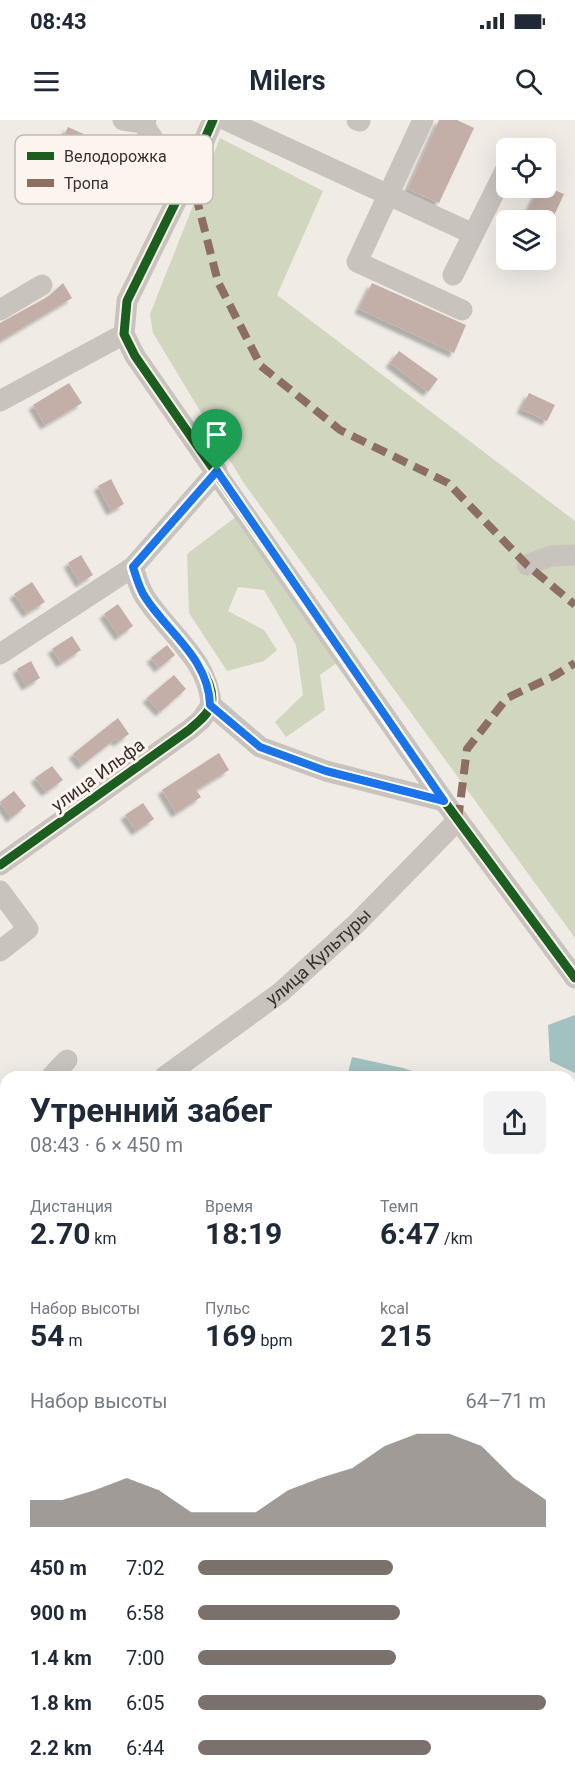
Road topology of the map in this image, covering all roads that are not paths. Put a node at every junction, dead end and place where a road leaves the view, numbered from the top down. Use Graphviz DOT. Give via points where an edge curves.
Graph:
graph roads {
  1 [pos="213,120"];
  2 [pos="226,120"];
  3 [pos="423,120"];
  4 [pos="137,121"];
  5 [pos="148,135"];
  6 [pos="206,135"];
  7 [pos="496,189"];
  8 [pos="387,195"];
  9 [pos="174,204"];
  10 [pos="473,234"];
  11 [pos="453,275"];
  12 [pos="42,285"];
  13 [pos="0,310"];
  14 [pos="462,310"];
  15 [pos="124,334"];
  16 [pos="0,401"];
  17 [pos="217,471"];
  18 [pos="575,555"];
  19 [pos="527,565"];
  20 [pos="133,567"];
  21 [pos="0,654"];
  22 [pos="210,705"];
  23 [pos="444,801"];
  24 [pos="458,820"];
  25 [pos="0,865"];
  26 [pos="0,891"];
  27 [pos="0,951"];
  28 [pos="575,978"];
  29 [pos="67,1060"];
  30 [pos="57,1071"];
  31 [pos="172,1071"];
  1 -- 6 [label="street"];
  2 -- 8 [label="street"];
  3 -- 8 [label="street"];
  4 -- 5 [label="street"];
  7 -- 10 [label="street"];
  8 -- 10 [label="street"];
  8 -- 14 [label="street" via="357,262"];
  9 -- 15 [label="street" via="130,292"];
  10 -- 11 [label="street"];
  12 -- 13 [label="street"];
  15 -- 16 [label="street"];
  15 -- 17 [label="street" via="135,356"];
  17 -- 20 [label="street"];
  17 -- 23 [label="street"];
  18 -- 19 [label="street" via="551,556"];
  20 -- 21 [label="street"];
  20 -- 22 [label="street" via="143,595 205,673"];
  22 -- 23 [label="street" via="260,747 326,771"];
  22 -- 25 [label="street, улица Ильфа" via="189,730"];
  23 -- 24 [label="street"];
  24 -- 28 [label="street"];
  24 -- 31 [label="street, улица Культуры" via="356,924 281,992"];
  26 -- 27 [label="street" via="28,929"];
  29 -- 30 [label="street"];
}
